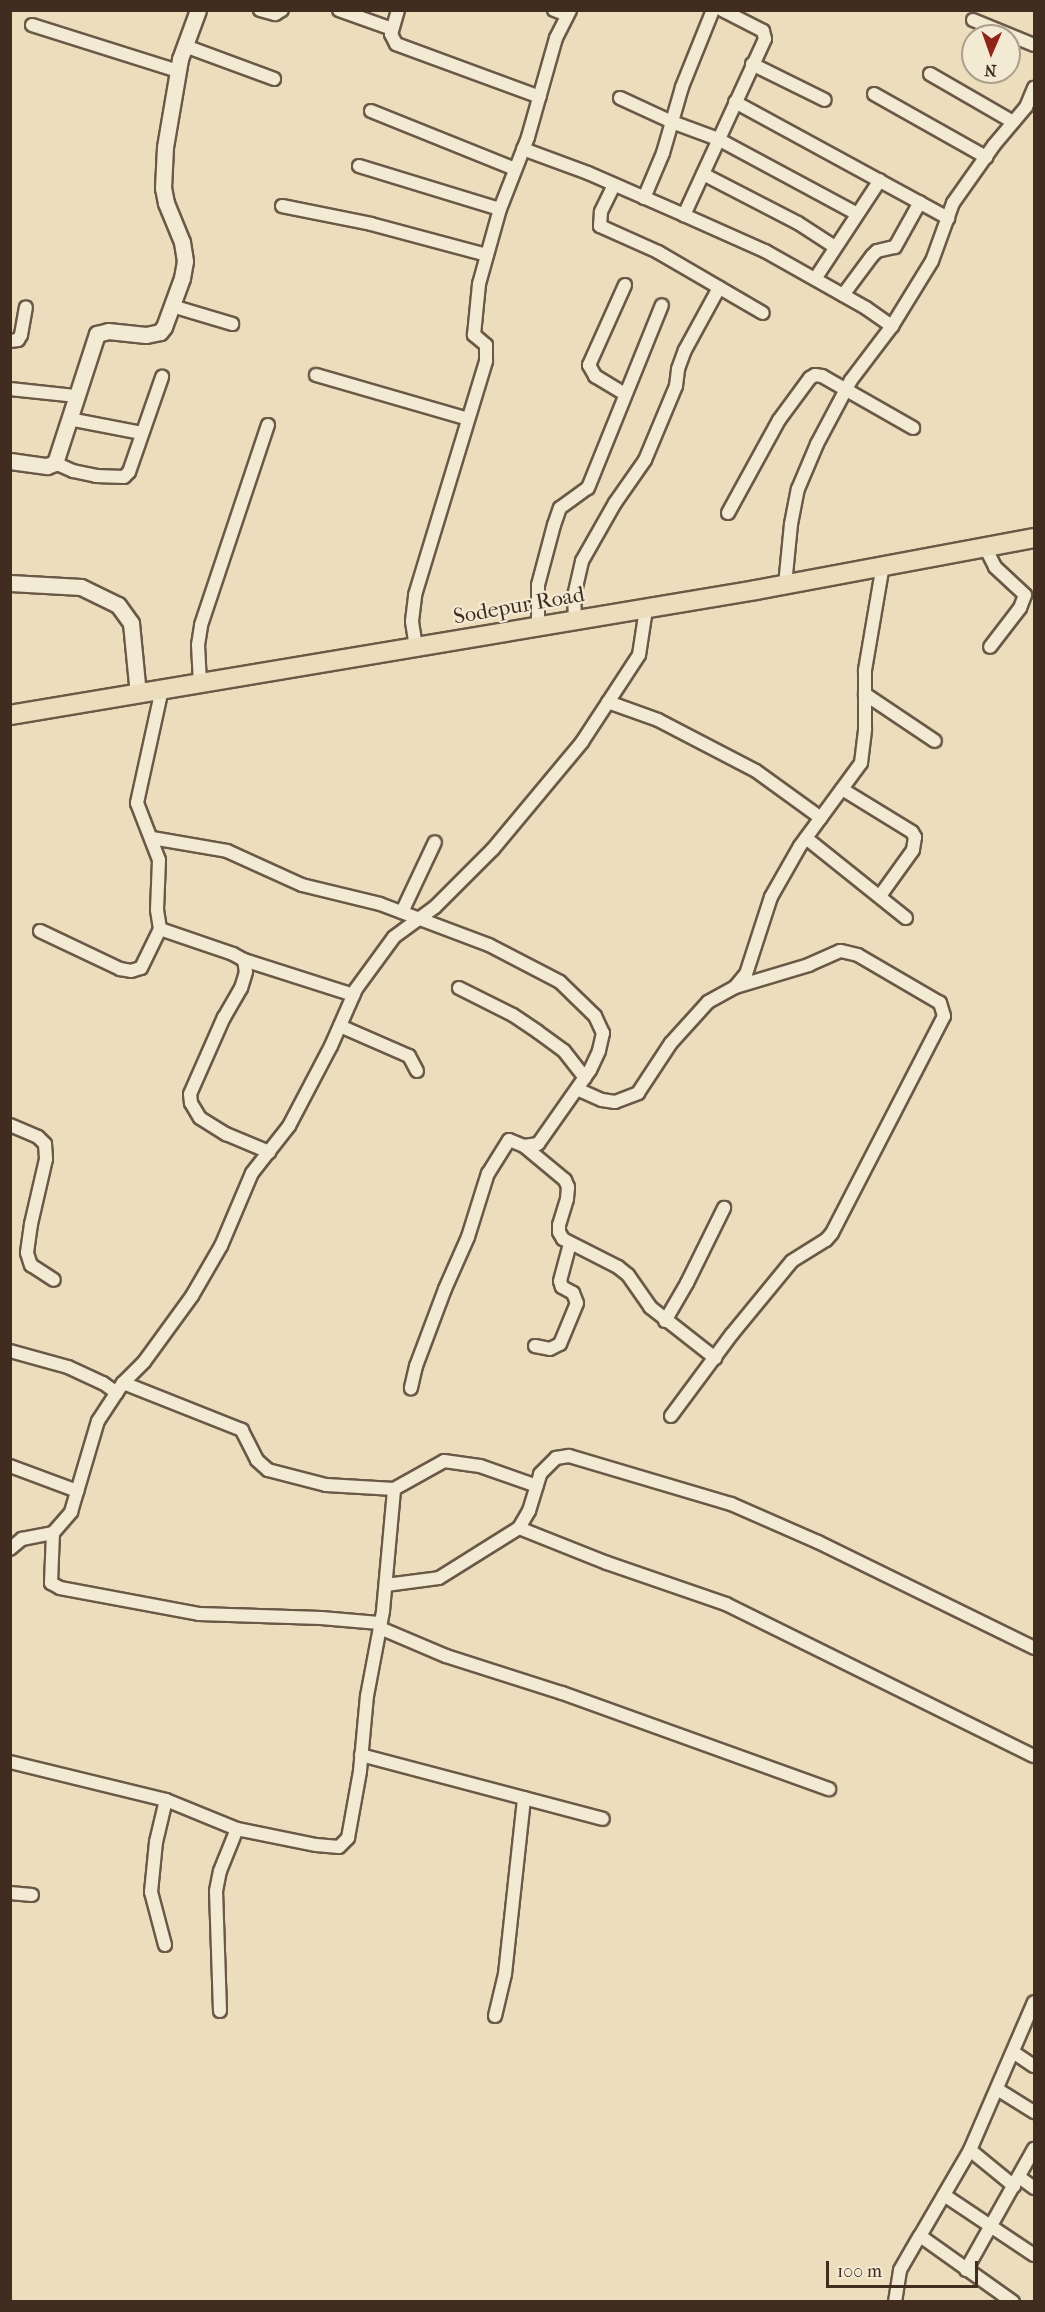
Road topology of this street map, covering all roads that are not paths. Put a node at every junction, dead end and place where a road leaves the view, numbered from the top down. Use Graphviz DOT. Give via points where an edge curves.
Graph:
graph roads {
  1 [pos="198,10"];
  2 [pos="260,10"];
  3 [pos="282,10"];
  4 [pos="339,10"];
  5 [pos="398,10"];
  6 [pos="554,10"];
  7 [pos="713,10"];
  8 [pos="722,10"];
  9 [pos="568,13"];
  10 [pos="973,20"];
  11 [pos="32,25"];
  12 [pos="392,29"];
  13 [pos="1035,45"];
  14 [pos="185,46"];
  15 [pos="752,64"];
  16 [pos="178,71"];
  17 [pos="930,74"];
  18 [pos="274,79"];
  19 [pos="1035,88"];
  20 [pos="874,94"];
  21 [pos="540,97"];
  22 [pos="620,98"];
  23 [pos="825,99"];
  24 [pos="735,102"];
  25 [pos="371,111"];
  26 [pos="672,122"];
  27 [pos="1013,122"];
  28 [pos="718,139"];
  29 [pos="523,149"];
  30 [pos="986,156"];
  31 [pos="359,165"];
  32 [pos="515,169"];
  33 [pos="702,174"];
  34 [pos="880,180"];
  35 [pos="614,184"];
  36 [pos="644,198"];
  37 [pos="920,202"];
  38 [pos="282,207"];
  39 [pos="500,209"];
  40 [pos="857,214"];
  41 [pos="684,215"];
  42 [pos="948,218"];
  43 [pos="835,247"];
  44 [pos="487,255"];
  45 [pos="815,279"];
  46 [pos="625,285"];
  47 [pos="719,288"];
  48 [pos="843,295"];
  49 [pos="662,304"];
  50 [pos="172,306"];
  51 [pos="26,307"];
  52 [pos="763,313"];
  53 [pos="232,324"];
  54 [pos="892,326"];
  55 [pos="10,341"];
  56 [pos="316,375"];
  57 [pos="162,377"];
  58 [pos="10,389"];
  59 [pos="846,390"];
  60 [pos="625,394"];
  61 [pos="75,396"];
  62 [pos="69,419"];
  63 [pos="468,419"];
  64 [pos="268,425"];
  65 [pos="913,428"];
  66 [pos="142,433"];
  67 [pos="10,461"];
  68 [pos="56,463"];
  69 [pos="728,513"];
  70 [pos="1035,538"];
  71 [pos="985,547"];
  72 [pos="883,565"];
  73 [pos="10,583"];
  74 [pos="785,585"];
  75 [pos="646,609"];
  76 [pos="575,621"];
  77 [pos="538,627"];
  78 [pos="416,647"];
  79 [pos="990,647"];
  80 [pos="200,683"];
  81 [pos="162,690"];
  82 [pos="138,694"];
  83 [pos="865,694"];
  84 [pos="608,702"];
  85 [pos="10,715"];
  86 [pos="935,741"];
  87 [pos="842,789"];
  88 [pos="821,818"];
  89 [pos="152,838"];
  90 [pos="806,838"];
  91 [pos="435,842"];
  92 [pos="880,896"];
  93 [pos="402,912"];
  94 [pos="906,918"];
  95 [pos="417,919"];
  96 [pos="160,930"];
  97 [pos="40,931"];
  98 [pos="244,960"];
  99 [pos="735,987"];
  100 [pos="459,988"];
  101 [pos="354,995"];
  102 [pos="340,1026"];
  103 [pos="417,1071"];
  104 [pos="585,1078"];
  105 [pos="577,1089"];
  106 [pos="10,1125"];
  107 [pos="524,1146"];
  108 [pos="269,1152"];
  109 [pos="724,1208"];
  110 [pos="570,1244"];
  111 [pos="54,1280"];
  112 [pos="665,1321"];
  113 [pos="535,1346"];
  114 [pos="10,1351"];
  115 [pos="715,1358"];
  116 [pos="120,1388"];
  117 [pos="411,1388"];
  118 [pos="671,1416"];
  119 [pos="10,1466"];
  120 [pos="537,1486"];
  121 [pos="394,1489"];
  122 [pos="77,1491"];
  123 [pos="519,1528"];
  124 [pos="52,1533"];
  125 [pos="10,1549"];
  126 [pos="386,1585"];
  127 [pos="380,1625"];
  128 [pos="1035,1648"];
  129 [pos="361,1755"];
  130 [pos="1035,1756"];
  131 [pos="10,1762"];
  132 [pos="828,1789"];
  133 [pos="524,1798"];
  134 [pos="166,1800"];
  135 [pos="603,1819"];
  136 [pos="237,1829"];
  137 [pos="10,1893"];
  138 [pos="32,1895"];
  139 [pos="165,1945"];
  140 [pos="1035,2002"];
  141 [pos="220,2011"];
  142 [pos="495,2016"];
  143 [pos="1013,2052"];
  144 [pos="1035,2066"];
  145 [pos="996,2089"];
  146 [pos="1035,2112"];
  147 [pos="970,2150"];
  148 [pos="1035,2150"];
  149 [pos="1017,2181"];
  150 [pos="1035,2188"];
  151 [pos="945,2194"];
  152 [pos="992,2226"];
  153 [pos="920,2236"];
  154 [pos="1035,2255"];
  155 [pos="966,2270"];
  156 [pos="896,2301"];
  157 [pos="1014,2301"];
  1 -- 14 [label="street"];
  2 -- 3 [label="street" via="275,14"];
  4 -- 12 [label="street"];
  5 -- 12 [label="street"];
  6 -- 9 [label="street"];
  7 -- 26 [label="street"];
  8 -- 15 [label="street" via="765,33"];
  9 -- 21 [label="street" via="556,38"];
  10 -- 13 [label="street"];
  11 -- 16 [label="street"];
  12 -- 21 [label="street" via="396,44"];
  14 -- 16 [label="street"];
  14 -- 18 [label="street"];
  15 -- 23 [label="street"];
  15 -- 24 [label="street"];
  16 -- 50 [label="street" via="165,147 166,203 182,242 184,261"];
  17 -- 27 [label="street"];
  19 -- 27 [label="street"];
  20 -- 30 [label="street"];
  21 -- 29 [label="street"];
  22 -- 26 [label="street"];
  24 -- 28 [label="street"];
  24 -- 34 [label="street"];
  25 -- 32 [label="street"];
  26 -- 28 [label="street"];
  26 -- 36 [label="street"];
  27 -- 30 [label="street"];
  28 -- 33 [label="street"];
  28 -- 40 [label="street"];
  29 -- 32 [label="street"];
  29 -- 35 [label="street"];
  30 -- 42 [label="street" via="953,203"];
  31 -- 39 [label="street"];
  32 -- 39 [label="street"];
  33 -- 41 [label="street"];
  33 -- 43 [label="street" via="798,223"];
  34 -- 37 [label="street"];
  34 -- 40 [label="street"];
  35 -- 36 [label="street"];
  35 -- 47 [label="street" via="601,212 600,226 658,252"];
  36 -- 41 [label="street"];
  37 -- 42 [label="street"];
  37 -- 48 [label="street" via="895,247 877,251"];
  38 -- 44 [label="street" via="371,224"];
  39 -- 44 [label="street"];
  40 -- 43 [label="street"];
  41 -- 45 [label="street" via="765,251"];
  42 -- 54 [label="street" via="932,261"];
  43 -- 45 [label="street"];
  44 -- 63 [label="street" via="479,284 474,335 486,345 486,361"];
  45 -- 48 [label="street"];
  46 -- 60 [label="street" via="589,364 595,376"];
  47 -- 52 [label="street"];
  47 -- 76 [label="street" via="685,350 676,386 645,460 582,561 574,596"];
  48 -- 54 [label="street"];
  49 -- 60 [label="street"];
  50 -- 53 [label="street"];
  50 -- 61 [label="street" via="160,332 97,334"];
  51 -- 55 [label="street" via="21,335"];
  54 -- 59 [label="street"];
  56 -- 63 [label="street"];
  57 -- 66 [label="street"];
  58 -- 61 [label="street"];
  59 -- 65 [label="street"];
  59 -- 69 [label="street" via="822,376 810,378 779,420"];
  59 -- 74 [label="street" via="798,489"];
  60 -- 77 [label="street" via="588,488 560,508 538,585"];
  61 -- 62 [label="street"];
  62 -- 66 [label="street"];
  62 -- 68 [label="street"];
  63 -- 78 [label="street" via="415,595 412,621"];
  64 -- 80 [label="street" via="201,625"];
  66 -- 68 [label="street" via="124,477 96,476"];
  67 -- 68 [label="street" via="47,466"];
  70 -- 71 [label="main road, Sodepur Road"];
  71 -- 72 [label="main road, Sodepur Road"];
  71 -- 79 [label="street" via="995,567 1025,595 1020,608"];
  72 -- 74 [label="main road, Sodepur Road"];
  72 -- 83 [label="street" via="865,670"];
  73 -- 82 [label="street" via="81,587 118,605 131,623"];
  74 -- 75 [label="main road, Sodepur Road"];
  75 -- 76 [label="main road, Sodepur Road"];
  75 -- 84 [label="street" via="639,655"];
  76 -- 77 [label="main road, Sodepur Road"];
  77 -- 78 [label="main road, Sodepur Road"];
  78 -- 80 [label="main road, Sodepur Road"];
  80 -- 81 [label="main road, Sodepur Road"];
  81 -- 82 [label="main road, Sodepur Road"];
  81 -- 89 [label="street" via="137,803"];
  82 -- 85 [label="main road, Sodepur Road"];
  83 -- 86 [label="street"];
  83 -- 87 [label="street" via="861,763"];
  84 -- 88 [label="street" via="658,720 756,771"];
  84 -- 95 [label="street" via="582,742 526,812 435,907"];
  87 -- 88 [label="street"];
  87 -- 92 [label="street" via="915,837 913,850"];
  88 -- 90 [label="street"];
  89 -- 93 [label="street" via="227,851 302,885"];
  89 -- 96 [label="street" via="159,861"];
  90 -- 92 [label="street"];
  90 -- 99 [label="street" via="771,897 746,974"];
  91 -- 93 [label="street"];
  92 -- 94 [label="street"];
  93 -- 95 [label="street"];
  95 -- 101 [label="street" via="394,937"];
  95 -- 104 [label="street" via="489,945 560,982 595,1016 603,1033"];
  96 -- 97 [label="street" via="137,971 120,969"];
  96 -- 98 [label="street"];
  98 -- 101 [label="street"];
  98 -- 108 [label="street" via="246,972 241,988 190,1094 191,1102 200,1118"];
  99 -- 105 [label="street" via="708,1002 671,1043 638,1093 615,1102"];
  99 -- 115 [label="street" via="809,965 840,951 858,955 940,1003 944,1015 832,1233 792,1262"];
  100 -- 104 [label="street" via="538,1032 564,1052"];
  101 -- 102 [label="street"];
  102 -- 103 [label="street" via="409,1056"];
  102 -- 108 [label="street" via="289,1126"];
  104 -- 105 [label="street"];
  105 -- 107 [label="street" via="538,1144"];
  106 -- 111 [label="street" via="45,1144 46,1159 27,1253 31,1265"];
  107 -- 110 [label="street" via="565,1180 567,1199 559,1232"];
  107 -- 117 [label="street" via="509,1140 488,1173"];
  108 -- 116 [label="street" via="252,1173 221,1246 192,1296"];
  109 -- 112 [label="street"];
  110 -- 112 [label="street" via="628,1275"];
  110 -- 113 [label="street" via="560,1281 577,1298 573,1314 556,1348"];
  112 -- 115 [label="street"];
  114 -- 116 [label="street" via="68,1367"];
  115 -- 118 [label="street"];
  116 -- 121 [label="street" via="242,1430 256,1460 268,1470 326,1485"];
  116 -- 122 [label="street" via="98,1421"];
  119 -- 122 [label="street"];
  120 -- 121 [label="street" via="480,1466 444,1461"];
  120 -- 123 [label="street"];
  120 -- 128 [label="street" via="540,1474 556,1458 569,1456 731,1504"];
  121 -- 126 [label="street"];
  122 -- 124 [label="street" via="71,1512"];
  123 -- 126 [label="street" via="439,1578"];
  123 -- 130 [label="street" via="726,1604"];
  124 -- 125 [label="street" via="22,1539"];
  124 -- 127 [label="street" via="51,1583 60,1588 199,1614 321,1618"];
  126 -- 127 [label="street"];
  127 -- 129 [label="street"];
  127 -- 132 [label="street" via="446,1656 562,1693"];
  129 -- 133 [label="street"];
  129 -- 136 [label="street" via="348,1838 339,1847"];
  131 -- 134 [label="street"];
  133 -- 135 [label="street"];
  133 -- 142 [label="street" via="505,1974"];
  134 -- 136 [label="street"];
  134 -- 139 [label="street" via="156,1842 151,1893"];
  136 -- 141 [label="street" via="219,1871 216,1891"];
  137 -- 138 [label="street"];
  140 -- 143 [label="street"];
  143 -- 144 [label="street"];
  143 -- 145 [label="street"];
  145 -- 146 [label="street"];
  145 -- 147 [label="street"];
  147 -- 149 [label="street"];
  147 -- 151 [label="street"];
  148 -- 149 [label="street"];
  149 -- 150 [label="street"];
  149 -- 152 [label="street"];
  151 -- 152 [label="street"];
  151 -- 153 [label="street"];
  152 -- 154 [label="street"];
  152 -- 155 [label="street"];
  153 -- 155 [label="street"];
  153 -- 156 [label="street" via="900,2270"];
  155 -- 157 [label="street"];
}
